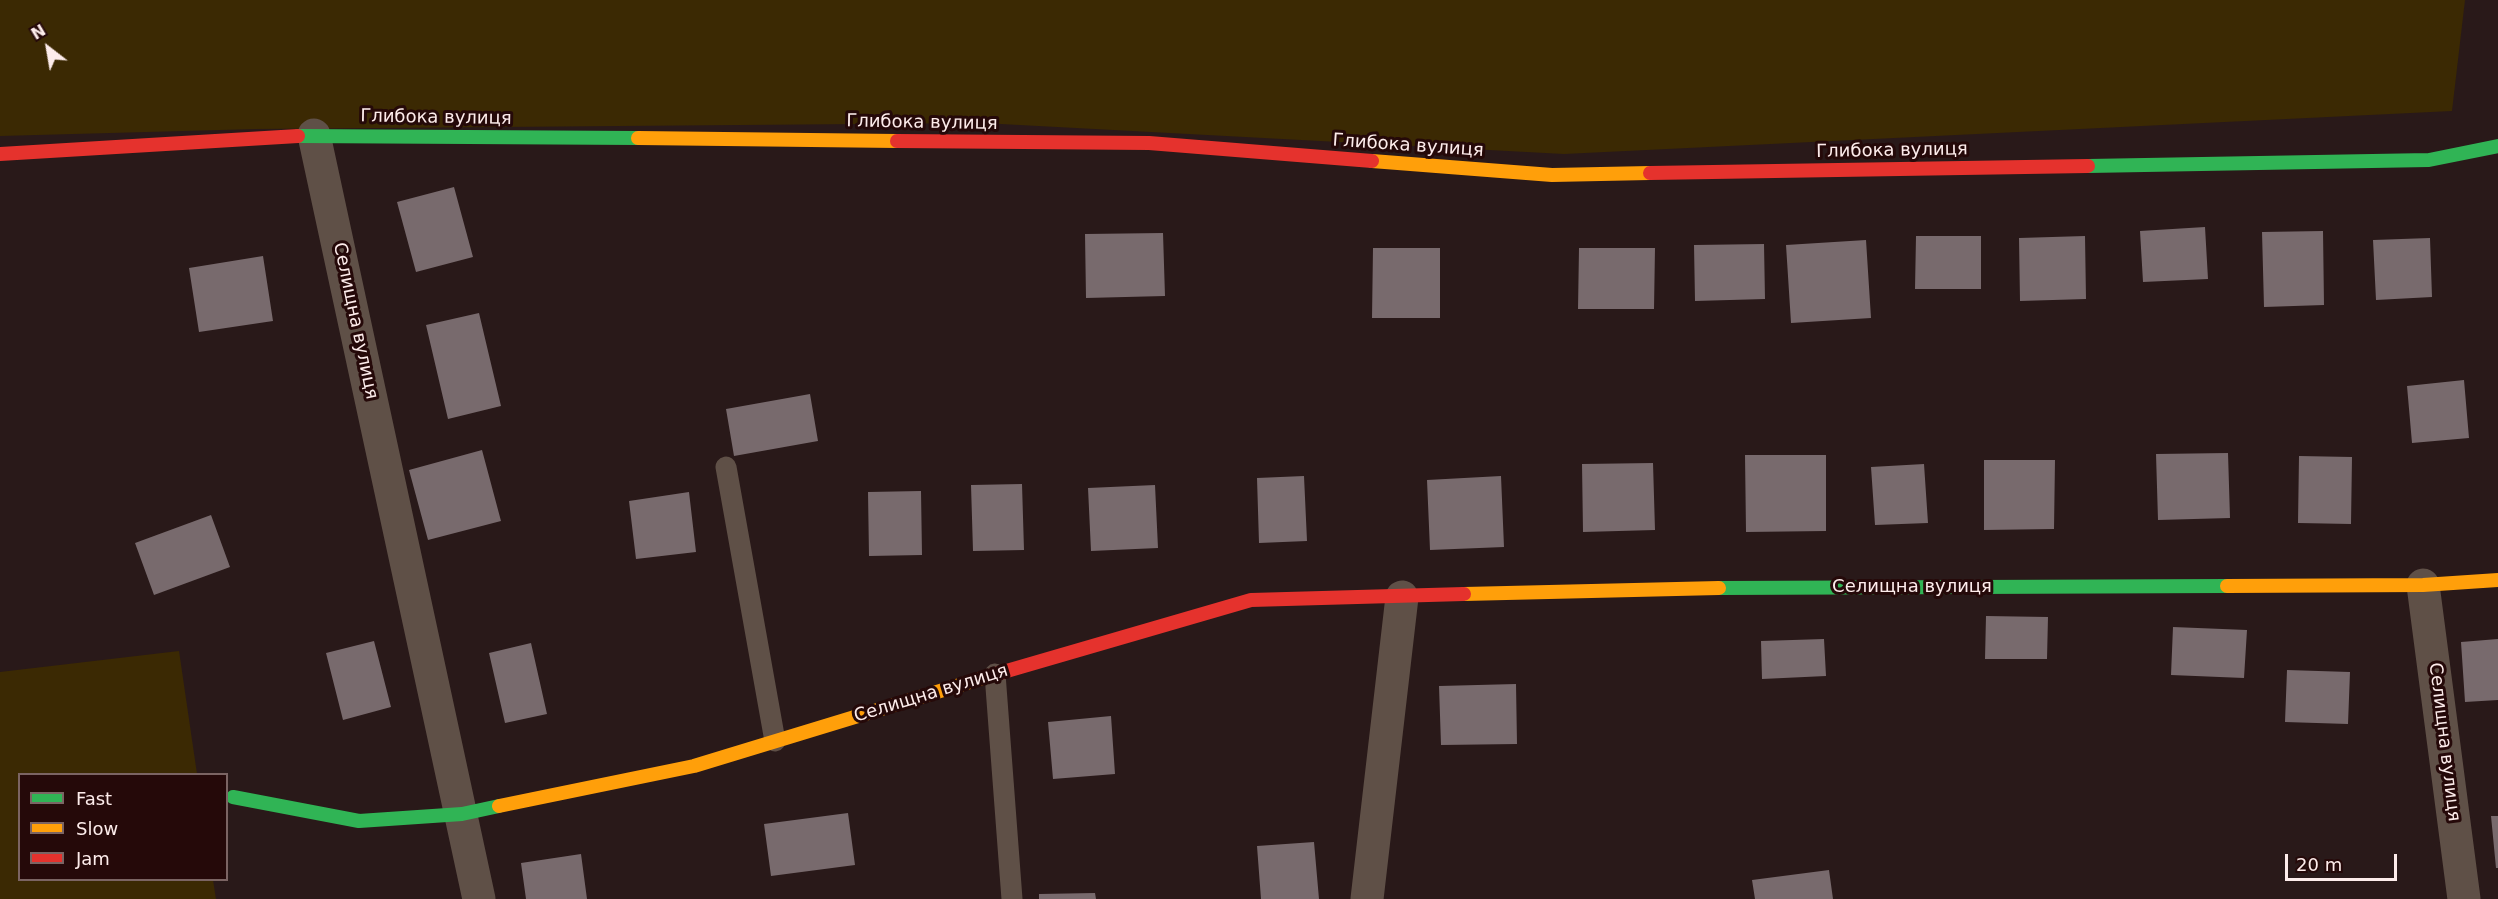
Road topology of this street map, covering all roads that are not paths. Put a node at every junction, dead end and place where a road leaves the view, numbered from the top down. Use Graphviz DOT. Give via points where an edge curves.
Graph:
graph roads {
  1 [pos="314,135"];
  2 [pos="2498,146"];
  3 [pos="0,154"];
  4 [pos="726,467"];
  5 [pos="2498,580"];
  6 [pos="2423,585"];
  7 [pos="1402,597"];
  8 [pos="995,674"];
  9 [pos="775,741"];
  10 [pos="233,796"];
  11 [pos="462,814"];
  12 [pos="479,899"];
  13 [pos="1012,899"];
  14 [pos="1367,899"];
  15 [pos="2464,899"];
  1 -- 2 [label="street, Глибока вулиця" via="1149,143 1552,175 2429,160"];
  1 -- 3 [label="street"];
  1 -- 11 [label="street, Селищна вулиця"];
  4 -- 9 [label="lane"];
  5 -- 6 [label="street, Селищна вулиця"];
  6 -- 7 [label="street, Селищна вулиця" via="1713,588"];
  6 -- 15 [label="street, Селищна вулиця"];
  7 -- 8 [label="street, Селищна вулиця" via="1251,600"];
  7 -- 14 [label="street"];
  8 -- 9 [label="street, Селищна вулиця"];
  8 -- 13 [label="lane"];
  9 -- 11 [label="street, Селищна вулиця" via="694,766"];
  10 -- 11 [label="street, Селищна вулиця" via="359,821"];
  11 -- 12 [label="street, Селищна вулиця"];
}
